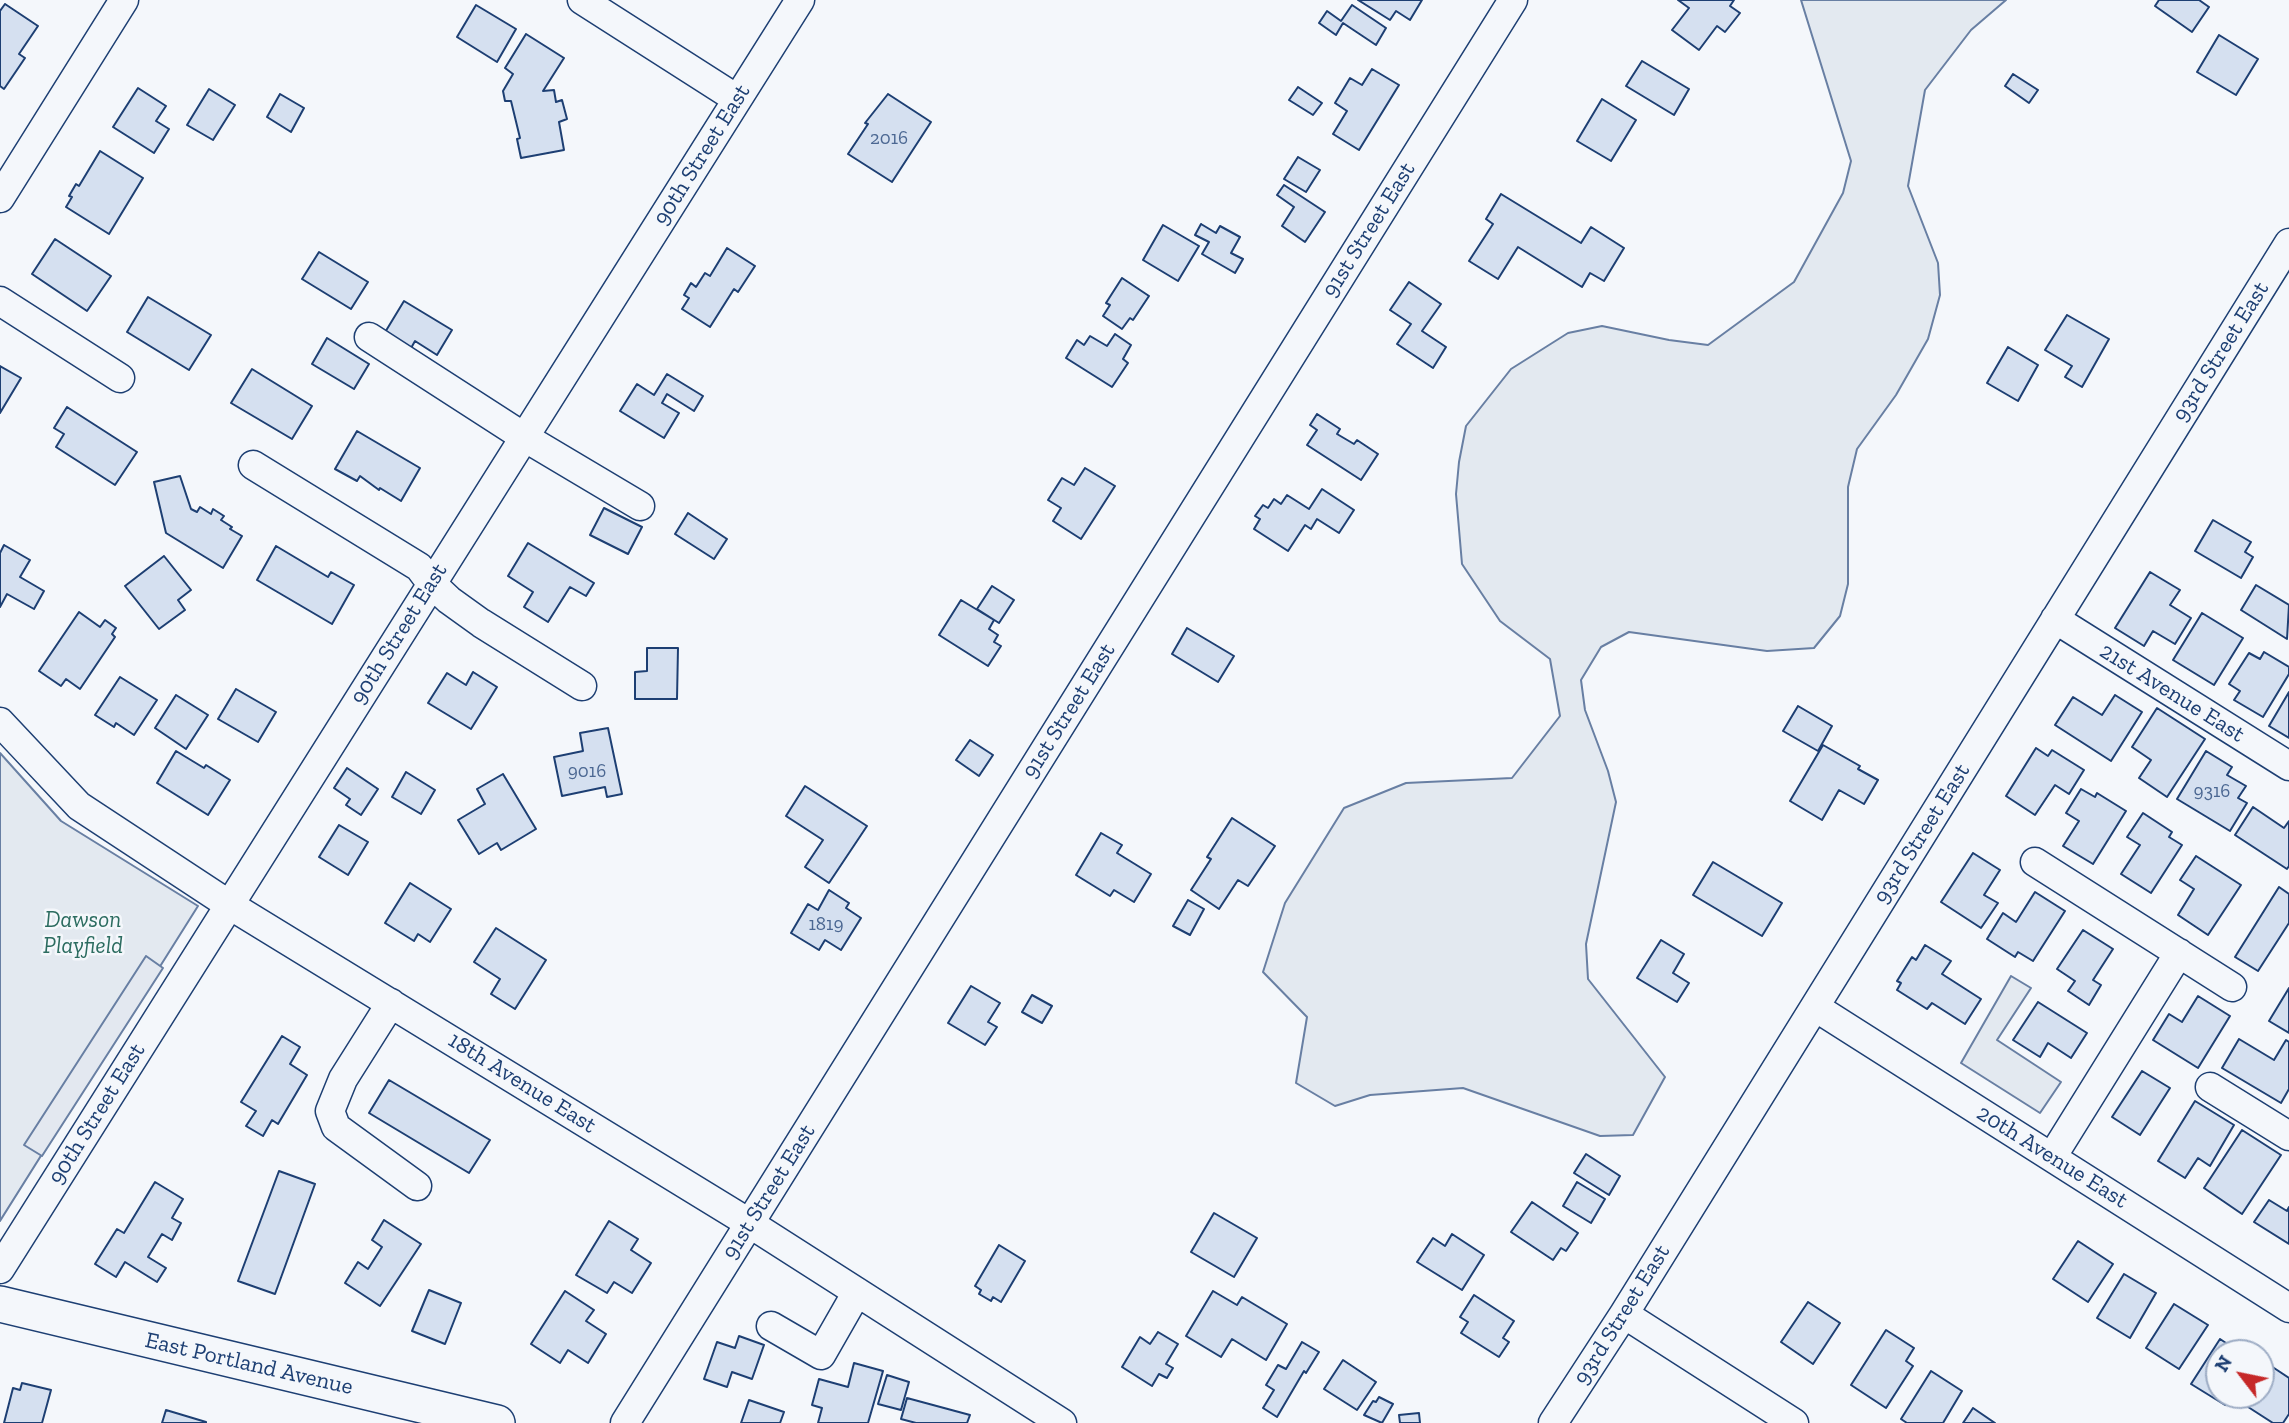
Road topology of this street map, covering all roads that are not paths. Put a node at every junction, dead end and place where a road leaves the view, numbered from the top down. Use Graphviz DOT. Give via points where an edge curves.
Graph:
graph roads {
  1 [pos="124,0"];
  2 [pos="582,0"];
  3 [pos="800,0"];
  4 [pos="1513,0"];
  5 [pos="737,99"];
  6 [pos="0,198"];
  7 [pos="2289,243"];
  8 [pos="0,301"];
  9 [pos="369,337"];
  10 [pos="120,378"];
  11 [pos="524,437"];
  12 [pos="253,464"];
  13 [pos="640,506"];
  14 [pos="431,583"];
  15 [pos="2055,619"];
  16 [pos="582,686"];
  17 [pos="0,722"];
  18 [pos="2289,766"];
  19 [pos="2035,862"];
  20 [pos="228,904"];
  21 [pos="2179,953"];
  22 [pos="2232,987"];
  23 [pos="391,1003"];
  24 [pos="1815,1007"];
  25 [pos="2210,1087"];
  26 [pos="2289,1136"];
  27 [pos="2052,1157"];
  28 [pos="417,1186"];
  29 [pos="749,1223"];
  30 [pos="0,1269"];
  31 [pos="857,1292"];
  32 [pos="0,1304"];
  33 [pos="2289,1308"];
  34 [pos="1624,1314"];
  35 [pos="771,1326"];
  36 [pos="497,1423"];
  37 [pos="625,1423"];
  38 [pos="1062,1423"];
  39 [pos="1553,1423"];
  40 [pos="1794,1423"];
  1 -- 6 [label="street"];
  2 -- 5 [label="street"];
  3 -- 5 [label="street, 90th Street East"];
  4 -- 29 [label="street, 91st Street East"];
  5 -- 11 [label="street, 90th Street East"];
  7 -- 15 [label="street, 93rd Street East"];
  8 -- 10 [label="street"];
  9 -- 11 [label="street"];
  11 -- 13 [label="street"];
  11 -- 14 [label="street, 90th Street East"];
  12 -- 14 [label="street" via="419,568"];
  14 -- 16 [label="street" via="481,623"];
  14 -- 20 [label="street, 90th Street East"];
  15 -- 18 [label="street, 21st Avenue East"];
  15 -- 24 [label="street, 93rd Street East"];
  17 -- 20 [label="street, 18th Avenue East" via="79,806"];
  19 -- 21 [label="street"];
  20 -- 23 [label="street, 18th Avenue East"];
  20 -- 30 [label="street, 90th Street East"];
  21 -- 22 [label="street"];
  21 -- 27 [label="street"];
  23 -- 28 [label="street" via="343,1079 330,1111 336,1127"];
  23 -- 29 [label="street, 18th Avenue East"];
  24 -- 27 [label="street, 20th Avenue East"];
  24 -- 34 [label="street, 93rd Street East"];
  25 -- 26 [label="street"];
  27 -- 33 [label="street, 20th Avenue East"];
  29 -- 31 [label="street, 18th Avenue East"];
  29 -- 37 [label="street, 91st Street East"];
  31 -- 35 [label="street" via="821,1355"];
  31 -- 38 [label="street, 18th Avenue East"];
  32 -- 36 [label="main road, East Portland Avenue"];
  34 -- 39 [label="street, 93rd Street East"];
  34 -- 40 [label="street"];
}
